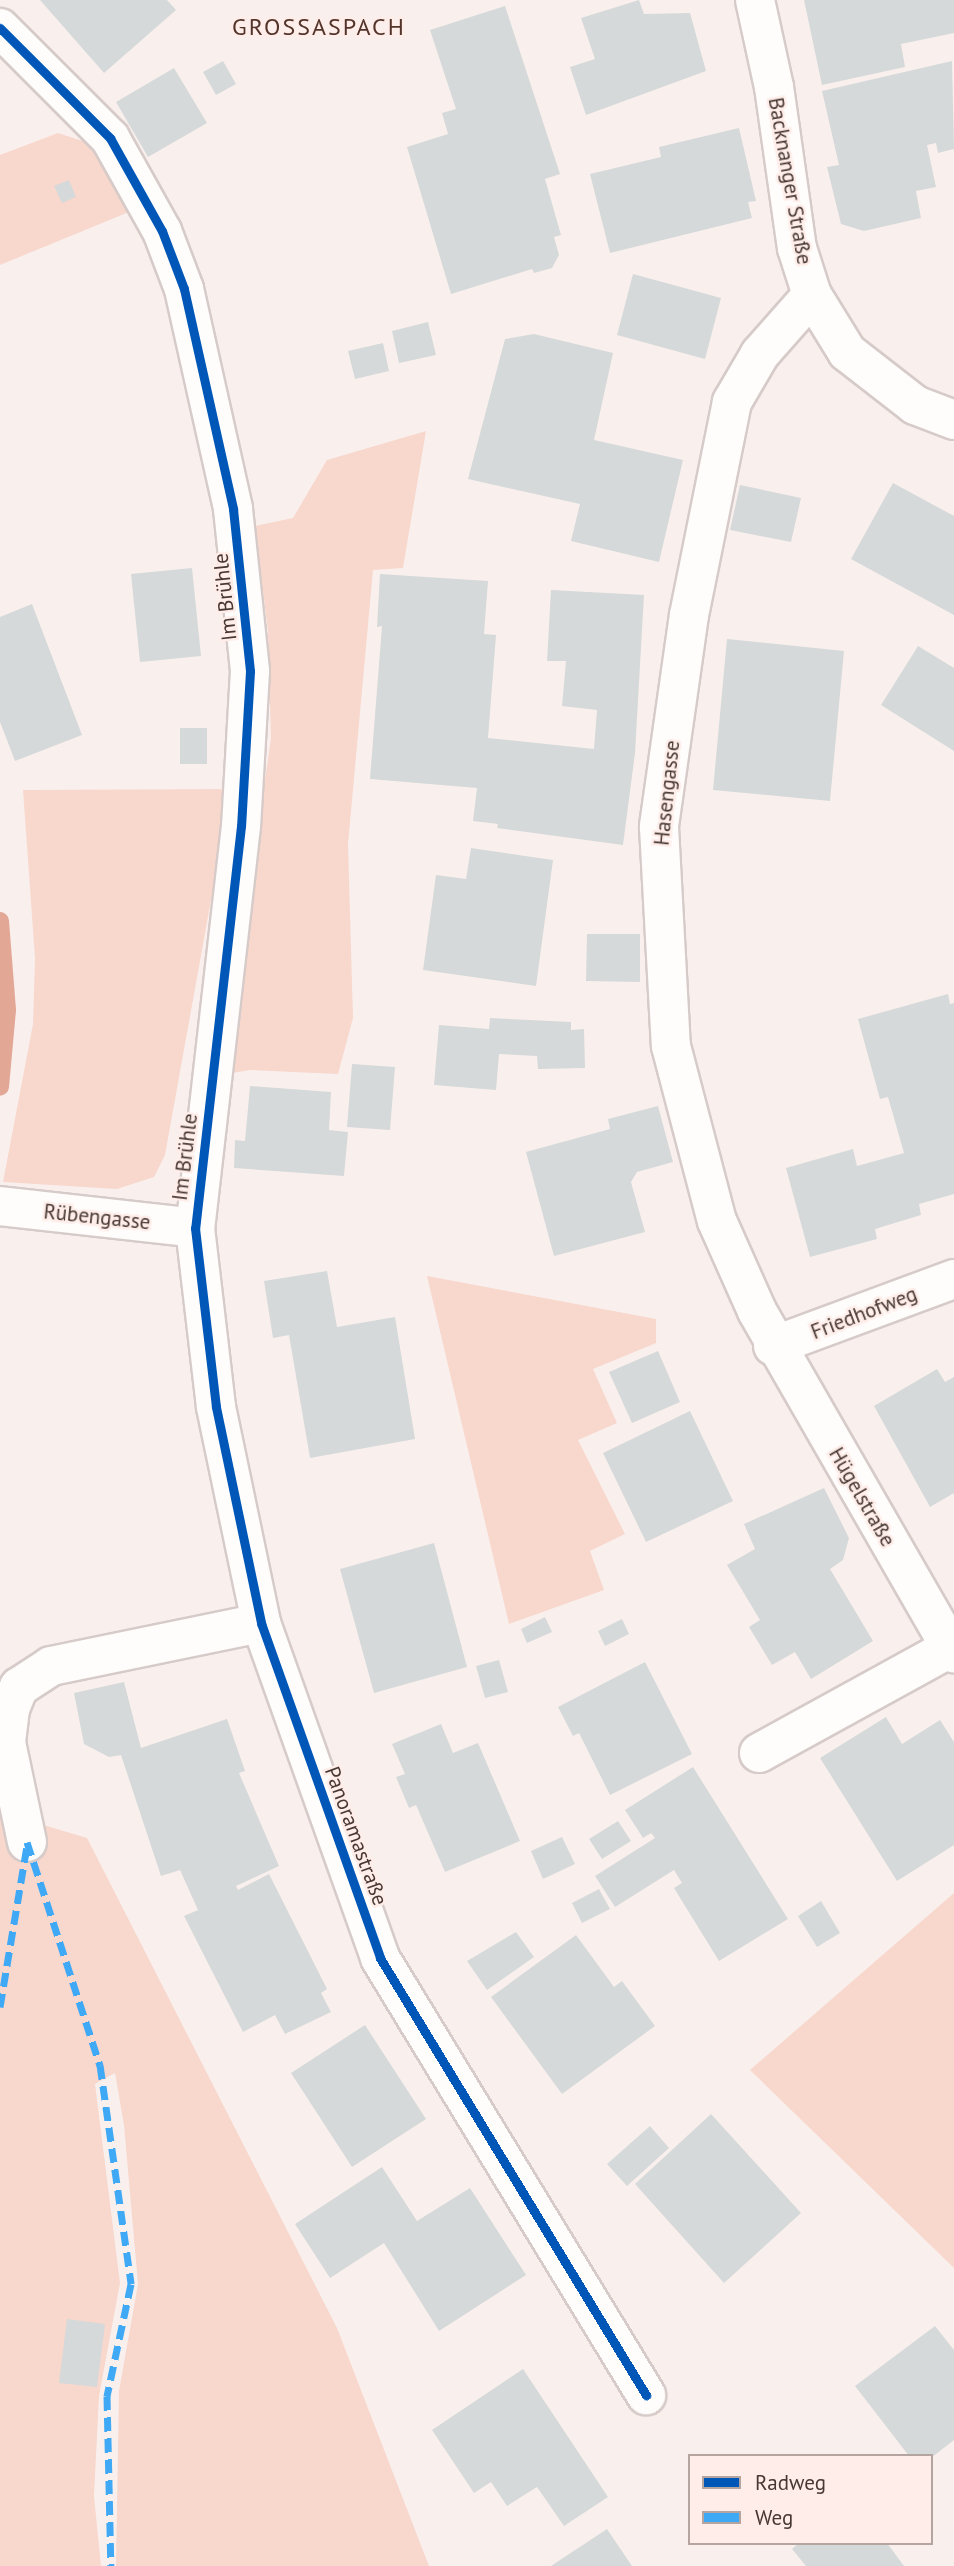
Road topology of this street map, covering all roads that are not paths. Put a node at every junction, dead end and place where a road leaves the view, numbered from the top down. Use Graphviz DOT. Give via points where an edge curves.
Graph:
graph roads {
  1 [pos="755,0"];
  2 [pos="0,28"];
  3 [pos="812,295"];
  4 [pos="954,420"];
  5 [pos="10,1207"];
  6 [pos="195,1228"];
  7 [pos="954,1279"];
  8 [pos="773,1346"];
  9 [pos="261,1623"];
  10 [pos="952,1650"];
  11 [pos="759,1753"];
  12 [pos="27,1842"];
  13 [pos="646,2395"];
  1 -- 3 [label="street, Backnanger Straße" via="774,87 797,248"];
  2 -- 6 [label="street, Im Brühle" via="110,138 162,231 184,289 233,509 250,671 241,826"];
  3 -- 4 [label="street, Backnanger Straße" via="847,352 915,405"];
  3 -- 8 [label="street, Hasengasse" via="760,354 732,402 689,615 659,827 671,1046 718,1221"];
  5 -- 6 [label="street, Rübengasse"];
  6 -- 9 [label="street, Panoramastraße" via="203,1408"];
  7 -- 8 [label="street, Friedhofweg"];
  8 -- 10 [label="street, Hügelstraße"];
  9 -- 12 [label="street" via="51,1666 19,1686 10,1709 6,1742"];
  9 -- 13 [label="street, Panoramastraße" via="380,1958"];
  10 -- 11 [label="street, Hügelstraße"];
}
